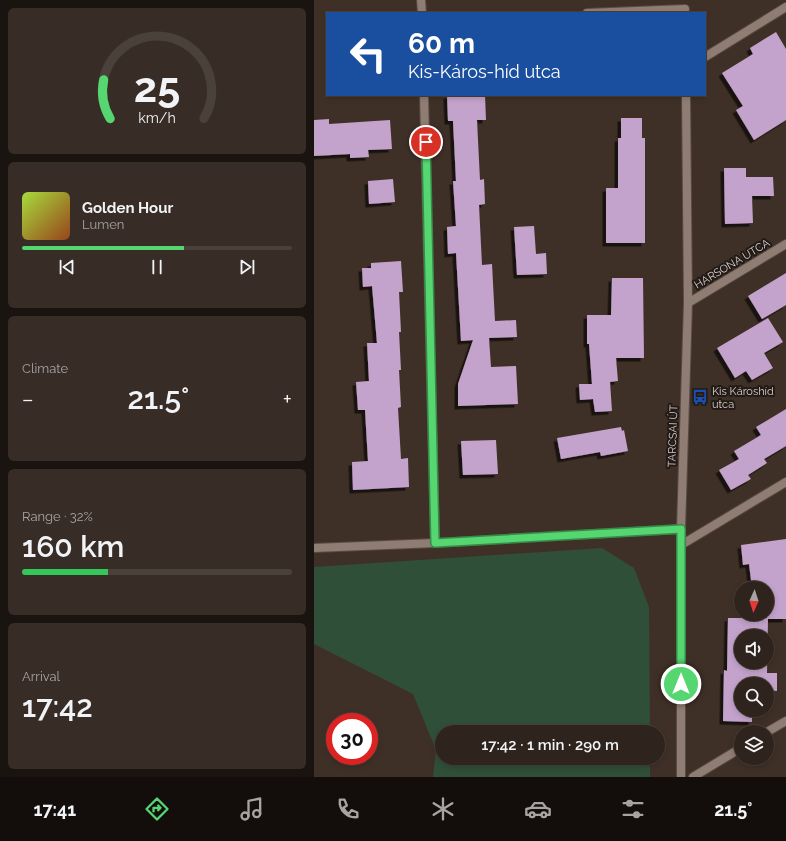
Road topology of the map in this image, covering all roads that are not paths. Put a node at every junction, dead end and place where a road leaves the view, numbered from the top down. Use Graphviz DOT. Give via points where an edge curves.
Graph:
graph roads {
  1 [pos="421,0"];
  2 [pos="685,7"];
  3 [pos="786,7"];
  4 [pos="422,12"];
  5 [pos="603,12"];
  6 [pos="706,56"];
  7 [pos="424,96"];
  8 [pos="686,96"];
  9 [pos="786,244"];
  10 [pos="688,303"];
  11 [pos="786,482"];
  12 [pos="681,529"];
  13 [pos="435,543"];
  14 [pos="681,545"];
  15 [pos="314,548"];
  16 [pos="786,721"];
  17 [pos="774,728"];
  18 [pos="734,752"];
  19 [pos="681,777"];
  20 [pos="692,777"];
  1 -- 4 [label="street"];
  2 -- 5 [label="street"];
  3 -- 6 [label="street"];
  7 -- 13 [label="street"];
  8 -- 10 [label="street, TARCSAI ÚT"];
  9 -- 10 [label="street, HARSONA UTCA"];
  10 -- 12 [label="street, TARCSAI ÚT"];
  11 -- 14 [label="street"];
  12 -- 13 [label="street"];
  12 -- 14 [label="street, TARCSAI ÚT"];
  13 -- 15 [label="street"];
  14 -- 19 [label="street, TARCSAI ÚT"];
  16 -- 17 [label="street"];
  18 -- 20 [label="street"];
}
